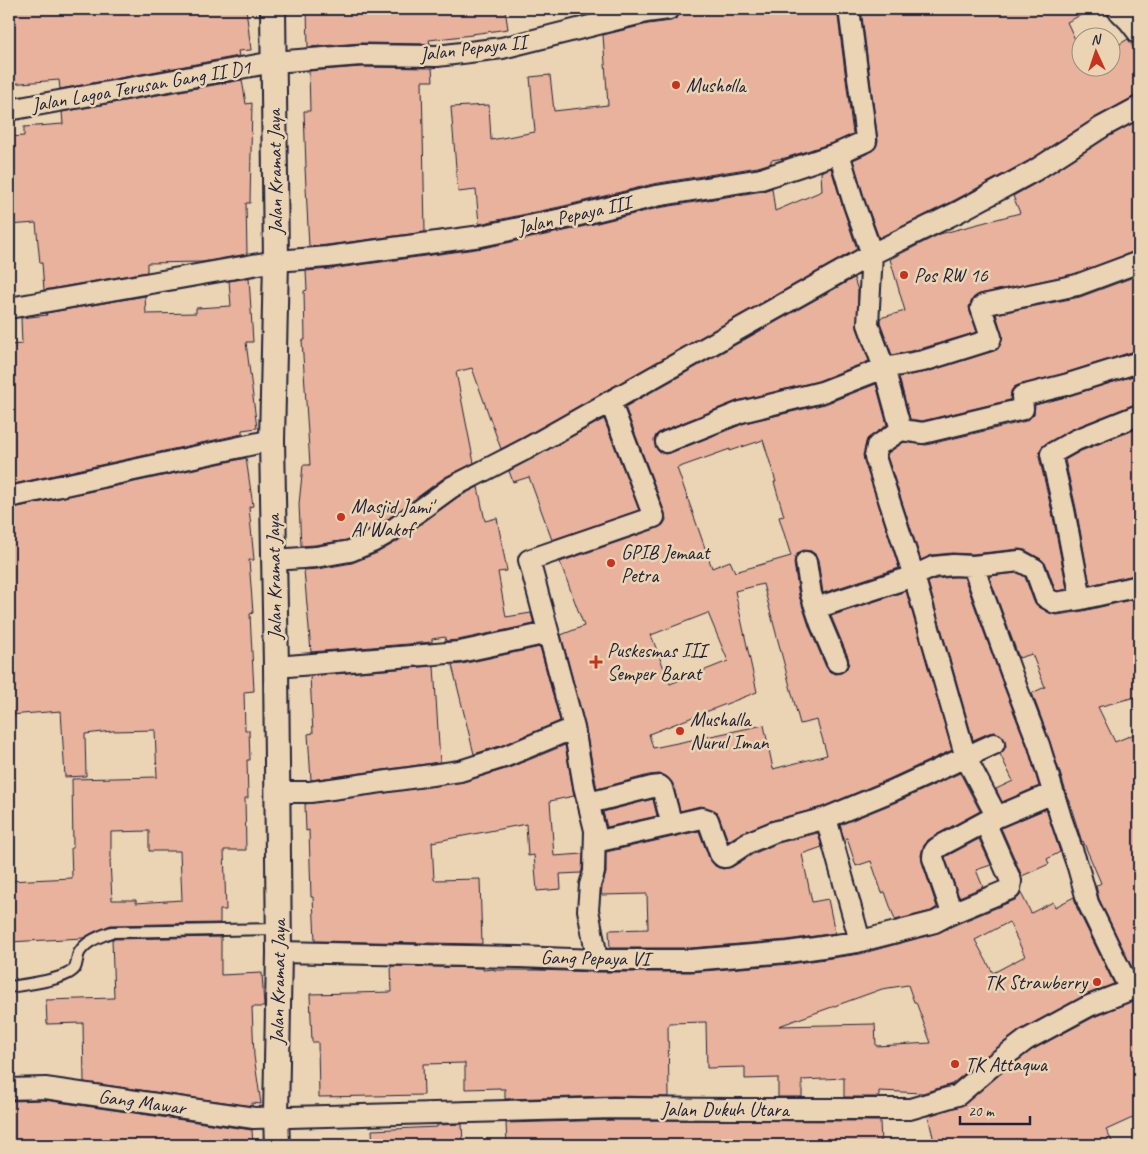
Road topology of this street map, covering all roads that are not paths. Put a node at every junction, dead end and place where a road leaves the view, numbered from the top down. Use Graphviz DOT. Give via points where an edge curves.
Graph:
graph roads {
  1 [pos="274,9"];
  2 [pos="669,9"];
  3 [pos="849,9"];
  4 [pos="1117,9"];
  5 [pos="1139,34"];
  6 [pos="274,62"];
  7 [pos="1139,107"];
  8 [pos="9,110"];
  9 [pos="840,153"];
  10 [pos="872,254"];
  11 [pos="276,261"];
  12 [pos="1139,262"];
  13 [pos="9,308"];
  14 [pos="1139,362"];
  15 [pos="884,368"];
  16 [pos="610,401"];
  17 [pos="1139,415"];
  18 [pos="901,430"];
  19 [pos="272,440"];
  20 [pos="666,442"];
  21 [pos="9,496"];
  22 [pos="274,560"];
  23 [pos="806,562"];
  24 [pos="973,566"];
  25 [pos="914,576"];
  26 [pos="1139,586"];
  27 [pos="1081,599"];
  28 [pos="816,608"];
  29 [pos="548,633"];
  30 [pos="836,662"];
  31 [pos="276,667"];
  32 [pos="574,728"];
  33 [pos="994,744"];
  34 [pos="966,758"];
  35 [pos="277,792"];
  36 [pos="1053,793"];
  37 [pos="589,803"];
  38 [pos="826,818"];
  39 [pos="991,820"];
  40 [pos="672,824"];
  41 [pos="595,842"];
  42 [pos="952,913"];
  43 [pos="279,941"];
  44 [pos="860,941"];
  45 [pos="596,960"];
  46 [pos="9,987"];
  47 [pos="1135,988"];
  48 [pos="9,1089"];
  49 [pos="276,1117"];
  50 [pos="277,1145"];
  1 -- 6 [label="street, Jalan Kramat Jaya"];
  2 -- 6 [label="street, Jalan Pepaya II" via="502,48 437,56 361,56"];
  3 -- 9 [label="street, Jalan Pepaya III" via="866,141"];
  4 -- 5 [label="street"];
  6 -- 8 [label="street, Jalan Lagoa Terusan Gang II D1"];
  6 -- 11 [label="street, Jalan Kramat Jaya"];
  7 -- 10 [label="street" via="1026,175"];
  9 -- 10 [label="street"];
  9 -- 11 [label="street, Jalan Pepaya III" via="761,179 656,196 481,236"];
  10 -- 15 [label="street" via="868,324"];
  10 -- 16 [label="street"];
  11 -- 13 [label="street, Jalan Pepaya III"];
  11 -- 19 [label="street, Jalan Kramat Jaya"];
  12 -- 15 [label="street" via="1077,285 983,305 981,308 990,340 923,361"];
  14 -- 18 [label="street" via="1022,396 1023,409 923,433"];
  15 -- 18 [label="street"];
  15 -- 20 [label="street" via="822,392 741,412"];
  16 -- 22 [label="street" via="452,487 372,542 350,551"];
  16 -- 29 [label="street" via="654,517 529,560"];
  17 -- 27 [label="street" via="1076,440 1051,454"];
  18 -- 25 [label="street" via="877,446 875,457"];
  19 -- 21 [label="street"];
  19 -- 22 [label="street, Jalan Kramat Jaya"];
  22 -- 31 [label="street, Jalan Kramat Jaya"];
  23 -- 28 [label="street"];
  24 -- 25 [label="street" via="933,567"];
  24 -- 27 [label="street" via="1020,561 1035,569 1045,597 1055,603"];
  24 -- 36 [label="street" via="1039,745"];
  25 -- 28 [label="street"];
  25 -- 34 [label="street"];
  26 -- 27 [label="street"];
  28 -- 30 [label="street"];
  29 -- 31 [label="street" via="460,652"];
  29 -- 32 [label="street"];
  31 -- 35 [label="street, Jalan Kramat Jaya"];
  32 -- 35 [label="street" via="460,771 310,792"];
  32 -- 37 [label="street"];
  33 -- 34 [label="street"];
  34 -- 38 [label="street"];
  34 -- 39 [label="street"];
  35 -- 43 [label="street, Jalan Kramat Jaya"];
  36 -- 39 [label="street"];
  36 -- 47 [label="street" via="1088,903"];
  37 -- 40 [label="street" via="660,786"];
  37 -- 41 [label="street"];
  38 -- 40 [label="street" via="774,832 747,843 726,857 720,854 706,819"];
  38 -- 44 [label="street"];
  39 -- 42 [label="street" via="933,852"];
  39 -- 42 [label="street, Gang Pepaya VI" via="1011,881 1010,889"];
  40 -- 41 [label="street"];
  41 -- 45 [label="street" via="588,910"];
  42 -- 44 [label="street, Gang Pepaya VI" via="935,922"];
  43 -- 45 [label="street, Gang Pepaya VI"];
  43 -- 46 [label="lane" via="111,932 84,946 74,968 64,976"];
  43 -- 49 [label="street, Jalan Kramat Jaya"];
  44 -- 45 [label="street, Gang Pepaya VI" via="788,952 691,960"];
  47 -- 49 [label="street, Jalan Dukuh Utara" via="1089,1006 1026,1040 958,1095 910,1109 613,1108"];
  48 -- 49 [label="street, Gang Mawar" via="45,1088 254,1118"];
  49 -- 50 [label="street, Jalan Kramat Jaya"];
}
